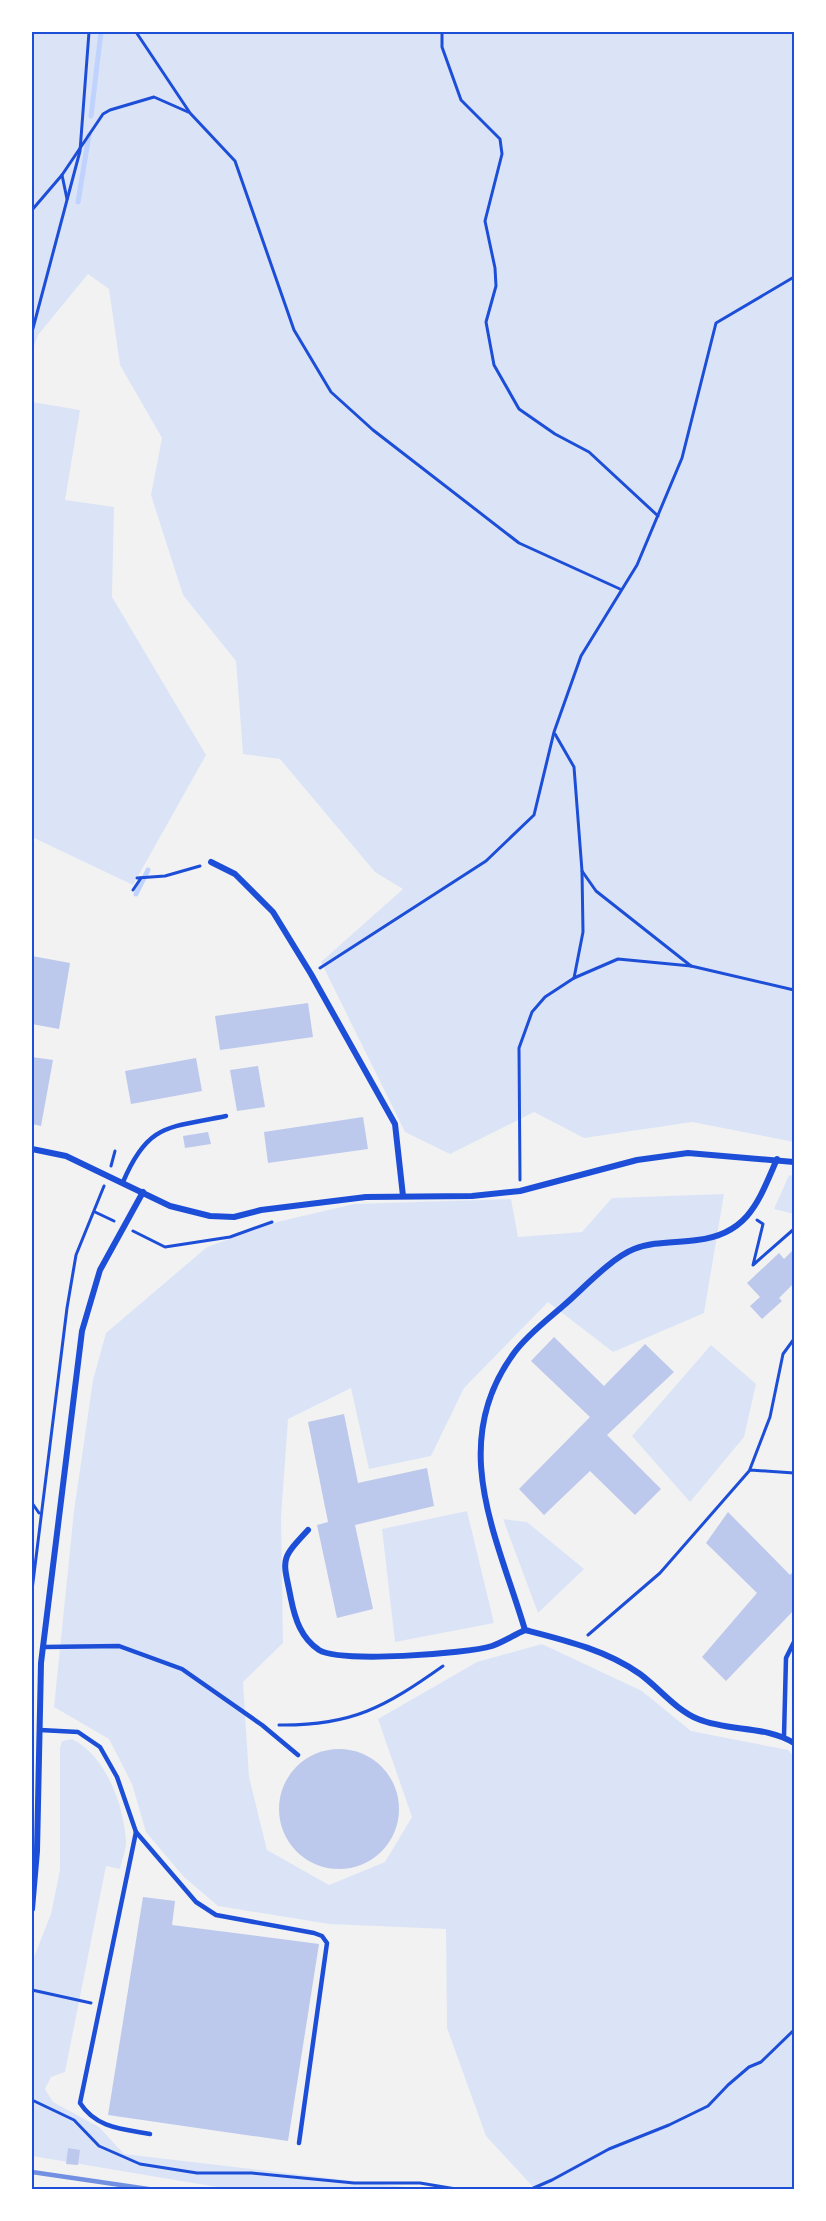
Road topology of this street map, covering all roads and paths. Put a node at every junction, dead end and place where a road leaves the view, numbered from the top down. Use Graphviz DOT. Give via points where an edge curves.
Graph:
graph roads {
  1 [pos="89,32"];
  2 [pos="136,32"];
  3 [pos="442,32"];
  4 [pos="190,113"];
  5 [pos="80,151"];
  6 [pos="63,174"];
  7 [pos="68,204"];
  8 [pos="32,210"];
  9 [pos="795,277"];
  10 [pos="32,332"];
  11 [pos="658,516"];
  12 [pos="620,589"];
  13 [pos="554,732"];
  14 [pos="211,862"];
  15 [pos="582,870"];
  16 [pos="133,890"];
  17 [pos="691,966"];
  18 [pos="311,974"];
  19 [pos="573,978"];
  20 [pos="795,990"];
  21 [pos="226,1116"];
  22 [pos="32,1149"];
  23 [pos="777,1159"];
  24 [pos="795,1162"];
  25 [pos="123,1182"];
  26 [pos="520,1191"];
  27 [pos="143,1192"];
  28 [pos="101,1196"];
  29 [pos="403,1196"];
  30 [pos="95,1212"];
  31 [pos="751,1215"];
  32 [pos="279,1220"];
  33 [pos="124,1225"];
  34 [pos="795,1229"];
  35 [pos="795,1339"];
  36 [pos="750,1470"];
  37 [pos="795,1473"];
  38 [pos="32,1503"];
  39 [pos="40,1515"];
  40 [pos="308,1530"];
  41 [pos="33,1551"];
  42 [pos="32,1590"];
  43 [pos="525,1630"];
  44 [pos="795,1642"];
  45 [pos="578,1644"];
  46 [pos="44,1647"];
  47 [pos="454,1650"];
  48 [pos="262,1725"];
  49 [pos="40,1730"];
  50 [pos="784,1737"];
  51 [pos="795,1743"];
  52 [pos="298,1755"];
  53 [pos="136,1832"];
  54 [pos="32,1909"];
  55 [pos="32,1990"];
  56 [pos="80,2001"];
  57 [pos="795,2030"];
  58 [pos="32,2100"];
  59 [pos="150,2134"];
  60 [pos="299,2142"];
  61 [pos="462,2190"];
  62 [pos="529,2190"];
  1 -- 5 [label="path"];
  2 -- 4 [label="path"];
  3 -- 11 [label="path" via="442,47 461,100 500,139 502,154 485,221 495,268 496,286 486,322 494,365 519,409 589,452"];
  4 -- 5 [label="path" via="154,97 110,110 103,114"];
  4 -- 12 [label="path" via="235,161 294,330 331,392 373,430 519,543"];
  5 -- 6 [label="path"];
  5 -- 7 [label="path"];
  6 -- 7 [label="path"];
  6 -- 8 [label="path"];
  7 -- 10 [label="path"];
  9 -- 11 [label="path" via="716,322 682,458"];
  11 -- 12 [label="path" via="636,565"];
  12 -- 13 [label="path" via="581,656"];
  13 -- 15 [label="path" via="574,767"];
  13 -- 18 [label="path" via="534,815 486,861"];
  14 -- 16 [label="path" via="139,878"];
  14 -- 18 [label="street" via="235,874 273,912"];
  15 -- 17 [label="path" via="596,891"];
  15 -- 19 [label="path" via="583,932"];
  17 -- 19 [label="path" via="618,959"];
  17 -- 20 [label="path"];
  18 -- 29 [label="street" via="395,1124"];
  19 -- 26 [label="path" via="545,997 532,1012 519,1048"];
  21 -- 25 [label="lane" via="172,1127 148,1138 133,1158"];
  22 -- 25 [label="street" via="66,1156"];
  23 -- 24 [label="street"];
  23 -- 26 [label="street" via="688,1153 637,1160"];
  23 -- 31 [label="street"];
  25 -- 27 [label="street"];
  26 -- 29 [label="street"];
  27 -- 29 [label="street" via="170,1206 210,1216 234,1217 261,1210"];
  27 -- 33 [label="street"];
  28 -- 30 [label="path"];
  30 -- 33 [label="path"];
  30 -- 39 [label="path" via="76,1255 70,1287"];
  31 -- 34 [label="path" via="763,1224 753,1265"];
  31 -- 43 [label="street" via="724,1233 633,1249 514,1352 488,1402 479,1436 481,1484"];
  32 -- 33 [label="path" via="230,1237 165,1247"];
  33 -- 46 [label="street" via="100,1270 82,1330"];
  35 -- 36 [label="path" via="783,1353 770,1417"];
  36 -- 37 [label="path"];
  36 -- 45 [label="path" via="660,1573"];
  38 -- 39 [label="path"];
  39 -- 41 [label="path"];
  40 -- 47 [label="street" via="286,1553 284,1565 297,1624 321,1651 334,1656 376,1657"];
  41 -- 42 [label="path"];
  43 -- 45 [label="street"];
  43 -- 47 [label="street" via="493,1645"];
  44 -- 50 [label="lane" via="786,1658"];
  45 -- 50 [label="street" via="632,1670 697,1719"];
  46 -- 48 [label="lane" via="119,1646 161,1661 182,1669"];
  46 -- 49 [label="street"];
  47 -- 48 [label="path" via="455,1657 423,1680 387,1703 344,1721 314,1726"];
  48 -- 52 [label="lane"];
  49 -- 53 [label="lane" via="78,1732 100,1747 117,1777"];
  49 -- 54 [label="street"];
  50 -- 51 [label="street"];
  53 -- 59 [label="lane" via="80,2103 87,2114 108,2127"];
  53 -- 60 [label="lane" via="196,1902 216,1915 314,1933 327,1943"];
  55 -- 56 [label="path"];
  57 -- 62 [label="path" via="703,2109 609,2149"];
  58 -- 61 [label="path" via="74,2120 99,2146 140,2164 196,2173 420,2183"];
}
